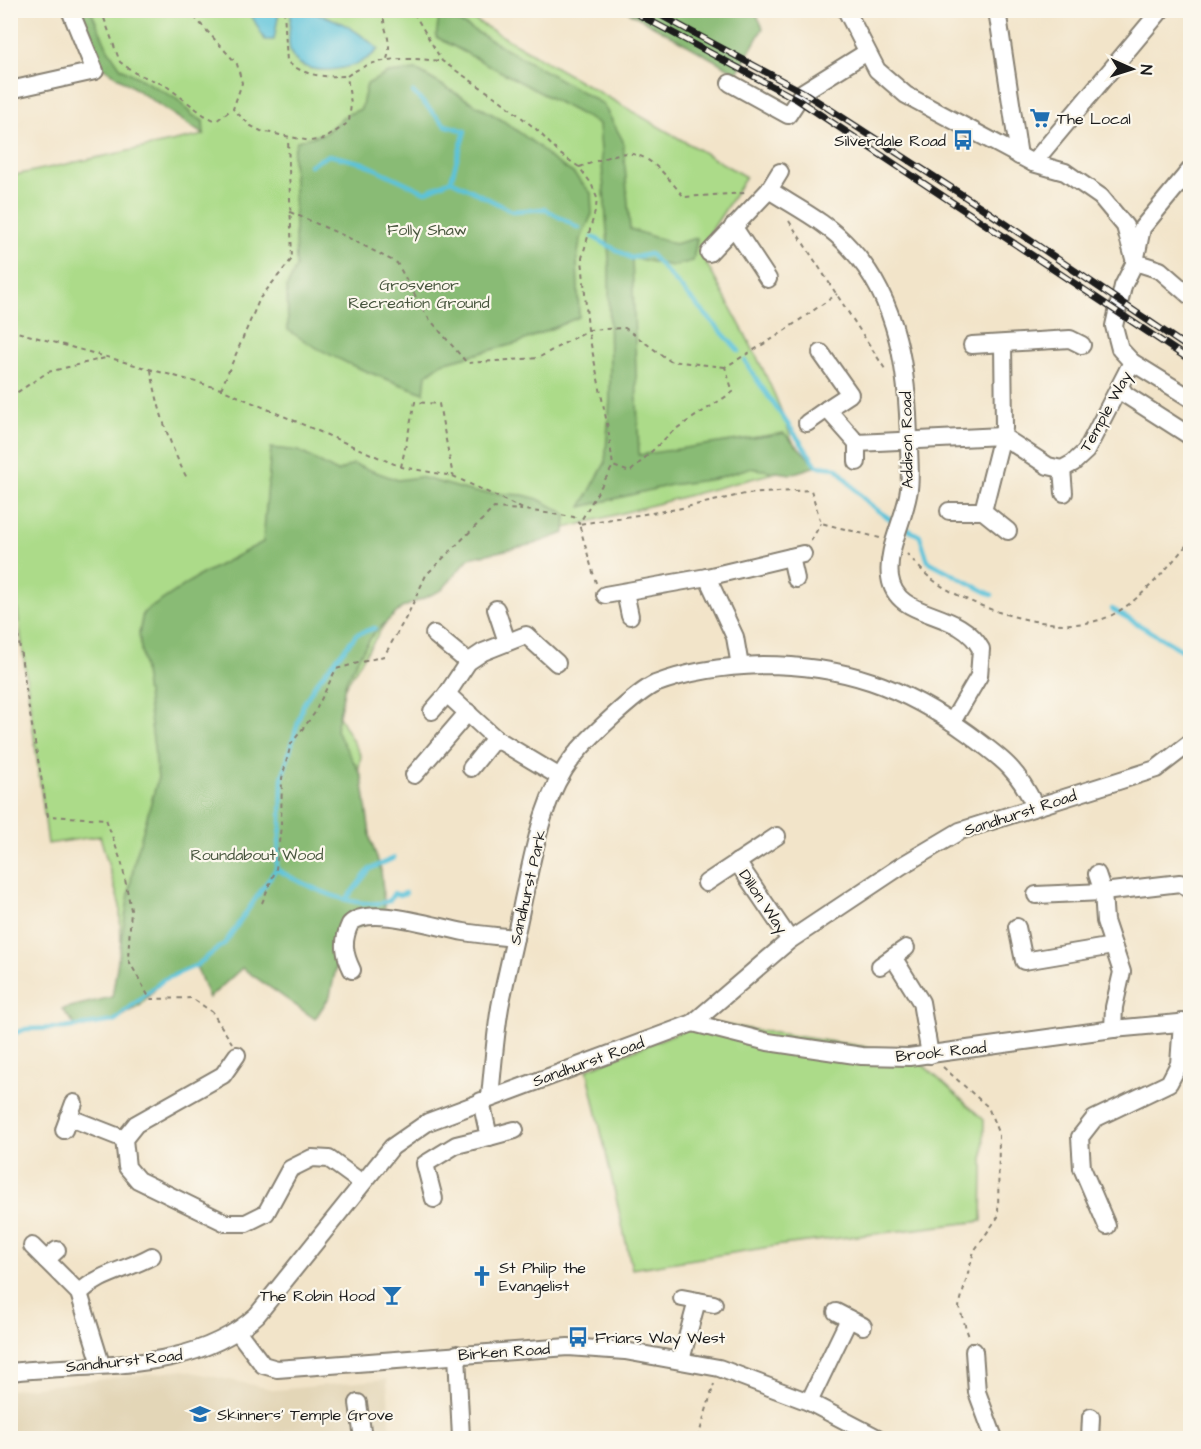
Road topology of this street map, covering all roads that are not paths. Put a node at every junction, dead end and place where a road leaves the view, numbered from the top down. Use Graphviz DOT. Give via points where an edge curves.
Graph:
graph roads {
  1 [pos="70,10"];
  2 [pos="846,10"];
  3 [pos="997,10"];
  4 [pos="1161,10"];
  5 [pos="867,52"];
  6 [pos="730,83"];
  7 [pos="10,90"];
  8 [pos="1026,160"];
  9 [pos="1191,170"];
  10 [pos="780,172"];
  11 [pos="769,190"];
  12 [pos="1115,212"];
  13 [pos="1155,213"];
  14 [pos="732,226"];
  15 [pos="709,253"];
  16 [pos="1135,262"];
  17 [pos="768,279"];
  18 [pos="1191,296"];
  19 [pos="1003,344"];
  20 [pos="972,345"];
  21 [pos="1082,345"];
  22 [pos="821,353"];
  23 [pos="1132,362"];
  24 [pos="1120,387"];
  25 [pos="1191,399"];
  26 [pos="827,409"];
  27 [pos="807,423"];
  28 [pos="1002,436"];
  29 [pos="1191,436"];
  30 [pos="909,441"];
  31 [pos="857,443"];
  32 [pos="857,462"];
  33 [pos="1062,469"];
  34 [pos="1064,493"];
  35 [pos="949,511"];
  36 [pos="982,511"];
  37 [pos="1008,531"];
  38 [pos="707,577"];
  39 [pos="796,579"];
  40 [pos="625,592"];
  41 [pos="601,593"];
  42 [pos="496,609"];
  43 [pos="630,616"];
  44 [pos="434,634"];
  45 [pos="507,642"];
  46 [pos="468,662"];
  47 [pos="557,663"];
  48 [pos="740,666"];
  49 [pos="447,693"];
  50 [pos="432,711"];
  51 [pos="468,712"];
  52 [pos="952,722"];
  53 [pos="495,738"];
  54 [pos="1189,746"];
  55 [pos="471,768"];
  56 [pos="414,775"];
  57 [pos="560,777"];
  58 [pos="1035,806"];
  59 [pos="777,836"];
  60 [pos="737,862"];
  61 [pos="1097,874"];
  62 [pos="706,883"];
  63 [pos="1191,890"];
  64 [pos="1102,892"];
  65 [pos="1036,896"];
  66 [pos="1017,927"];
  67 [pos="515,938"];
  68 [pos="790,939"];
  69 [pos="1113,946"];
  70 [pos="893,957"];
  71 [pos="352,970"];
  72 [pos="1186,1022"];
  73 [pos="693,1023"];
  74 [pos="1113,1029"];
  75 [pos="1186,1047"];
  76 [pos="237,1055"];
  77 [pos="930,1055"];
  78 [pos="485,1099"];
  79 [pos="69,1117"];
  80 [pos="515,1130"];
  81 [pos="489,1137"];
  82 [pos="124,1139"];
  83 [pos="362,1183"];
  84 [pos="434,1199"];
  85 [pos="1107,1226"];
  86 [pos="32,1246"];
  87 [pos="152,1256"];
  88 [pos="79,1293"];
  89 [pos="698,1301"];
  90 [pos="849,1319"];
  91 [pos="238,1332"];
  92 [pos="974,1351"];
  93 [pos="457,1354"];
  94 [pos="681,1360"];
  95 [pos="101,1364"];
  96 [pos="10,1372"];
  97 [pos="358,1402"];
  98 [pos="809,1402"];
  99 [pos="1091,1418"];
  100 [pos="363,1438"];
  101 [pos="461,1438"];
  102 [pos="878,1438"];
  103 [pos="994,1438"];
  104 [pos="1090,1438"];
  1 -- 7 [label="street" via="95,71"];
  2 -- 5 [label="street"];
  3 -- 8 [label="street"];
  4 -- 8 [label="street"];
  5 -- 6 [label="street" via="802,92 788,116"];
  5 -- 8 [label="street" via="877,70 906,95"];
  8 -- 12 [label="street" via="1065,172"];
  9 -- 13 [label="street"];
  10 -- 11 [label="street"];
  11 -- 14 [label="street"];
  11 -- 30 [label="street, Addison Road" via="823,224 867,267 886,302 902,361"];
  12 -- 13 [label="street" via="1141,216"];
  12 -- 16 [label="street" via="1125,226"];
  13 -- 16 [label="street" via="1143,228"];
  14 -- 15 [label="street"];
  14 -- 17 [label="street"];
  16 -- 18 [label="street" via="1160,270"];
  16 -- 23 [label="street" via="1123,286 1114,326 1120,349"];
  19 -- 20 [label="street"];
  19 -- 21 [label="street" via="1070,339"];
  19 -- 28 [label="street"];
  22 -- 26 [label="street" via="850,394"];
  23 -- 24 [label="street, Temple Way"];
  23 -- 25 [label="street"];
  24 -- 29 [label="street" via="1126,395"];
  24 -- 33 [label="street, Temple Way" via="1086,451"];
  26 -- 27 [label="street"];
  26 -- 31 [label="street"];
  28 -- 30 [label="street"];
  28 -- 33 [label="street" via="1048,466"];
  28 -- 36 [label="street"];
  30 -- 31 [label="street"];
  30 -- 52 [label="street, Addison Road" via="909,490 890,577 895,594 913,609 966,629 981,649 979,676"];
  31 -- 32 [label="street"];
  33 -- 34 [label="street"];
  35 -- 36 [label="street"];
  36 -- 37 [label="street"];
  38 -- 39 [label="street" via="797,556"];
  38 -- 40 [label="street"];
  38 -- 48 [label="street" via="735,637"];
  40 -- 41 [label="street"];
  40 -- 43 [label="street"];
  42 -- 45 [label="street"];
  44 -- 46 [label="street"];
  45 -- 46 [label="street"];
  45 -- 47 [label="street" via="526,635"];
  46 -- 49 [label="street"];
  48 -- 52 [label="street, Sandhurst Park" via="801,665 858,675 903,693"];
  48 -- 57 [label="street, Sandhurst Park" via="694,672 653,685 574,755"];
  49 -- 50 [label="street"];
  49 -- 51 [label="street"];
  51 -- 53 [label="street"];
  51 -- 56 [label="street"];
  52 -- 58 [label="street, Sandhurst Park" via="1022,778"];
  53 -- 55 [label="street"];
  53 -- 57 [label="street"];
  54 -- 58 [label="street, Sandhurst Road" via="1156,769"];
  57 -- 67 [label="street, Sandhurst Park" via="539,828"];
  58 -- 68 [label="street, Sandhurst Road" via="960,831"];
  59 -- 60 [label="street, Dillon Way"];
  60 -- 62 [label="street, Dillon Way"];
  60 -- 68 [label="street, Dillon Way"];
  61 -- 64 [label="street"];
  63 -- 64 [label="street" via="1180,883"];
  64 -- 65 [label="street"];
  64 -- 69 [label="street"];
  66 -- 69 [label="street" via="1024,961"];
  67 -- 71 [label="street" via="387,917 363,917 350,924 346,936 344,954"];
  67 -- 78 [label="street, Sandhurst Park"];
  68 -- 73 [label="street, Sandhurst Road"];
  69 -- 74 [label="street" via="1122,972"];
  70 -- 77 [label="street" via="921,1002"];
  72 -- 74 [label="street, Brook Road"];
  72 -- 75 [label="street"];
  73 -- 77 [label="street, Brook Road" via="768,1042 862,1056"];
  73 -- 78 [label="street, Sandhurst Road"];
  74 -- 77 [label="street, Brook Road"];
  75 -- 85 [label="street" via="1169,1083 1094,1119 1080,1137 1082,1168"];
  76 -- 82 [label="street" via="223,1075 136,1124"];
  78 -- 81 [label="street, Sandhurst Park"];
  78 -- 83 [label="street, Sandhurst Road" via="428,1122 392,1147"];
  79 -- 82 [label="street"];
  80 -- 81 [label="street"];
  81 -- 84 [label="street" via="456,1145 425,1164"];
  82 -- 83 [label="street" via="127,1167 138,1180 226,1223 246,1223 266,1213 290,1169 312,1158 329,1159"];
  83 -- 91 [label="street, Sandhurst Road"];
  86 -- 88 [label="street" via="52,1255"];
  87 -- 88 [label="street" via="93,1280"];
  88 -- 95 [label="street"];
  89 -- 94 [label="street"];
  90 -- 98 [label="street"];
  91 -- 93 [label="street, Birken Road" via="263,1365 277,1369"];
  91 -- 95 [label="street, Sandhurst Road" via="181,1356"];
  92 -- 103 [label="street" via="977,1392"];
  93 -- 94 [label="street, Birken Road" via="568,1347"];
  93 -- 101 [label="street"];
  94 -- 98 [label="street, Birken Road" via="719,1368"];
  95 -- 96 [label="street, Sandhurst Road"];
  97 -- 100 [label="street"];
  98 -- 102 [label="street, Birken Road"];
  99 -- 104 [label="street"];
}
